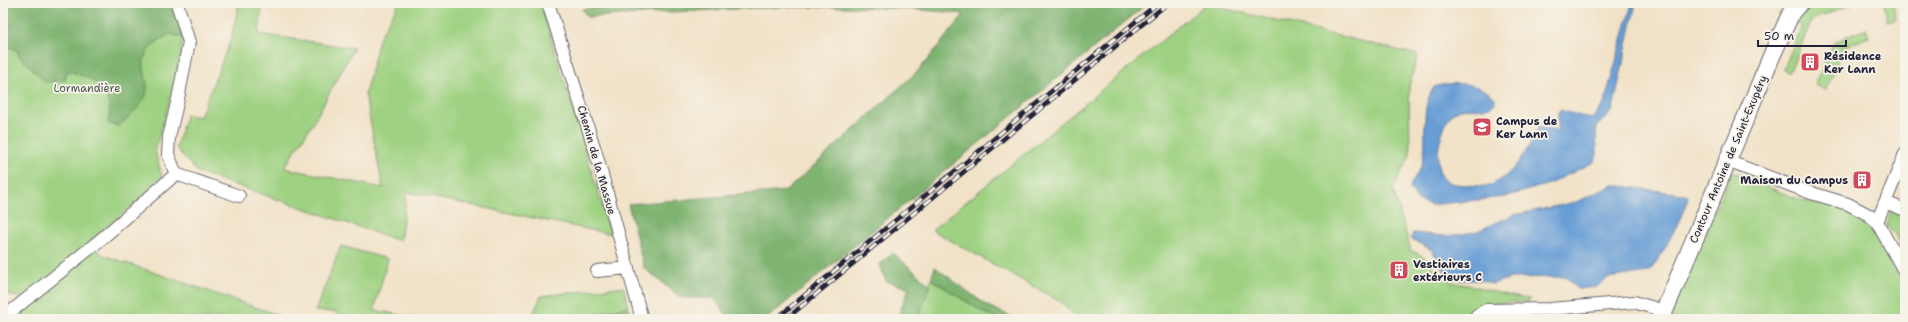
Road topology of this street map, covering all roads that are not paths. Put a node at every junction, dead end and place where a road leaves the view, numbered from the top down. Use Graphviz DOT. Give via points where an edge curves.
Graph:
graph roads {
  1 [pos="177,3"];
  2 [pos="548,3"];
  3 [pos="1800,3"];
  4 [pos="1905,154"];
  5 [pos="1727,161"];
  6 [pos="176,174"];
  7 [pos="239,196"];
  8 [pos="1885,202"];
  9 [pos="1905,210"];
  10 [pos="1877,222"];
  11 [pos="628,268"];
  12 [pos="1905,269"];
  13 [pos="597,271"];
  14 [pos="1662,315"];
  15 [pos="3,318"];
  16 [pos="642,319"];
  17 [pos="1475,319"];
  1 -- 6 [label="street" via="189,42 169,137 168,154"];
  2 -- 11 [label="street, Chemin de la Massue" via="596,154"];
  3 -- 5 [label="street, Contour Antoine de Saint-Exupéry" via="1792,11 1774,49"];
  4 -- 8 [label="street"];
  5 -- 10 [label="street" via="1808,192 1848,204"];
  5 -- 14 [label="street, Contour Antoine de Saint-Exupéry"];
  6 -- 7 [label="street"];
  6 -- 15 [label="street" via="99,241"];
  8 -- 9 [label="street"];
  8 -- 10 [label="street"];
  10 -- 12 [label="street"];
  11 -- 13 [label="street"];
  11 -- 16 [label="street, Chemin de la Massue"];
  14 -- 17 [label="street" via="1634,302 1550,309 1486,310"];
}
